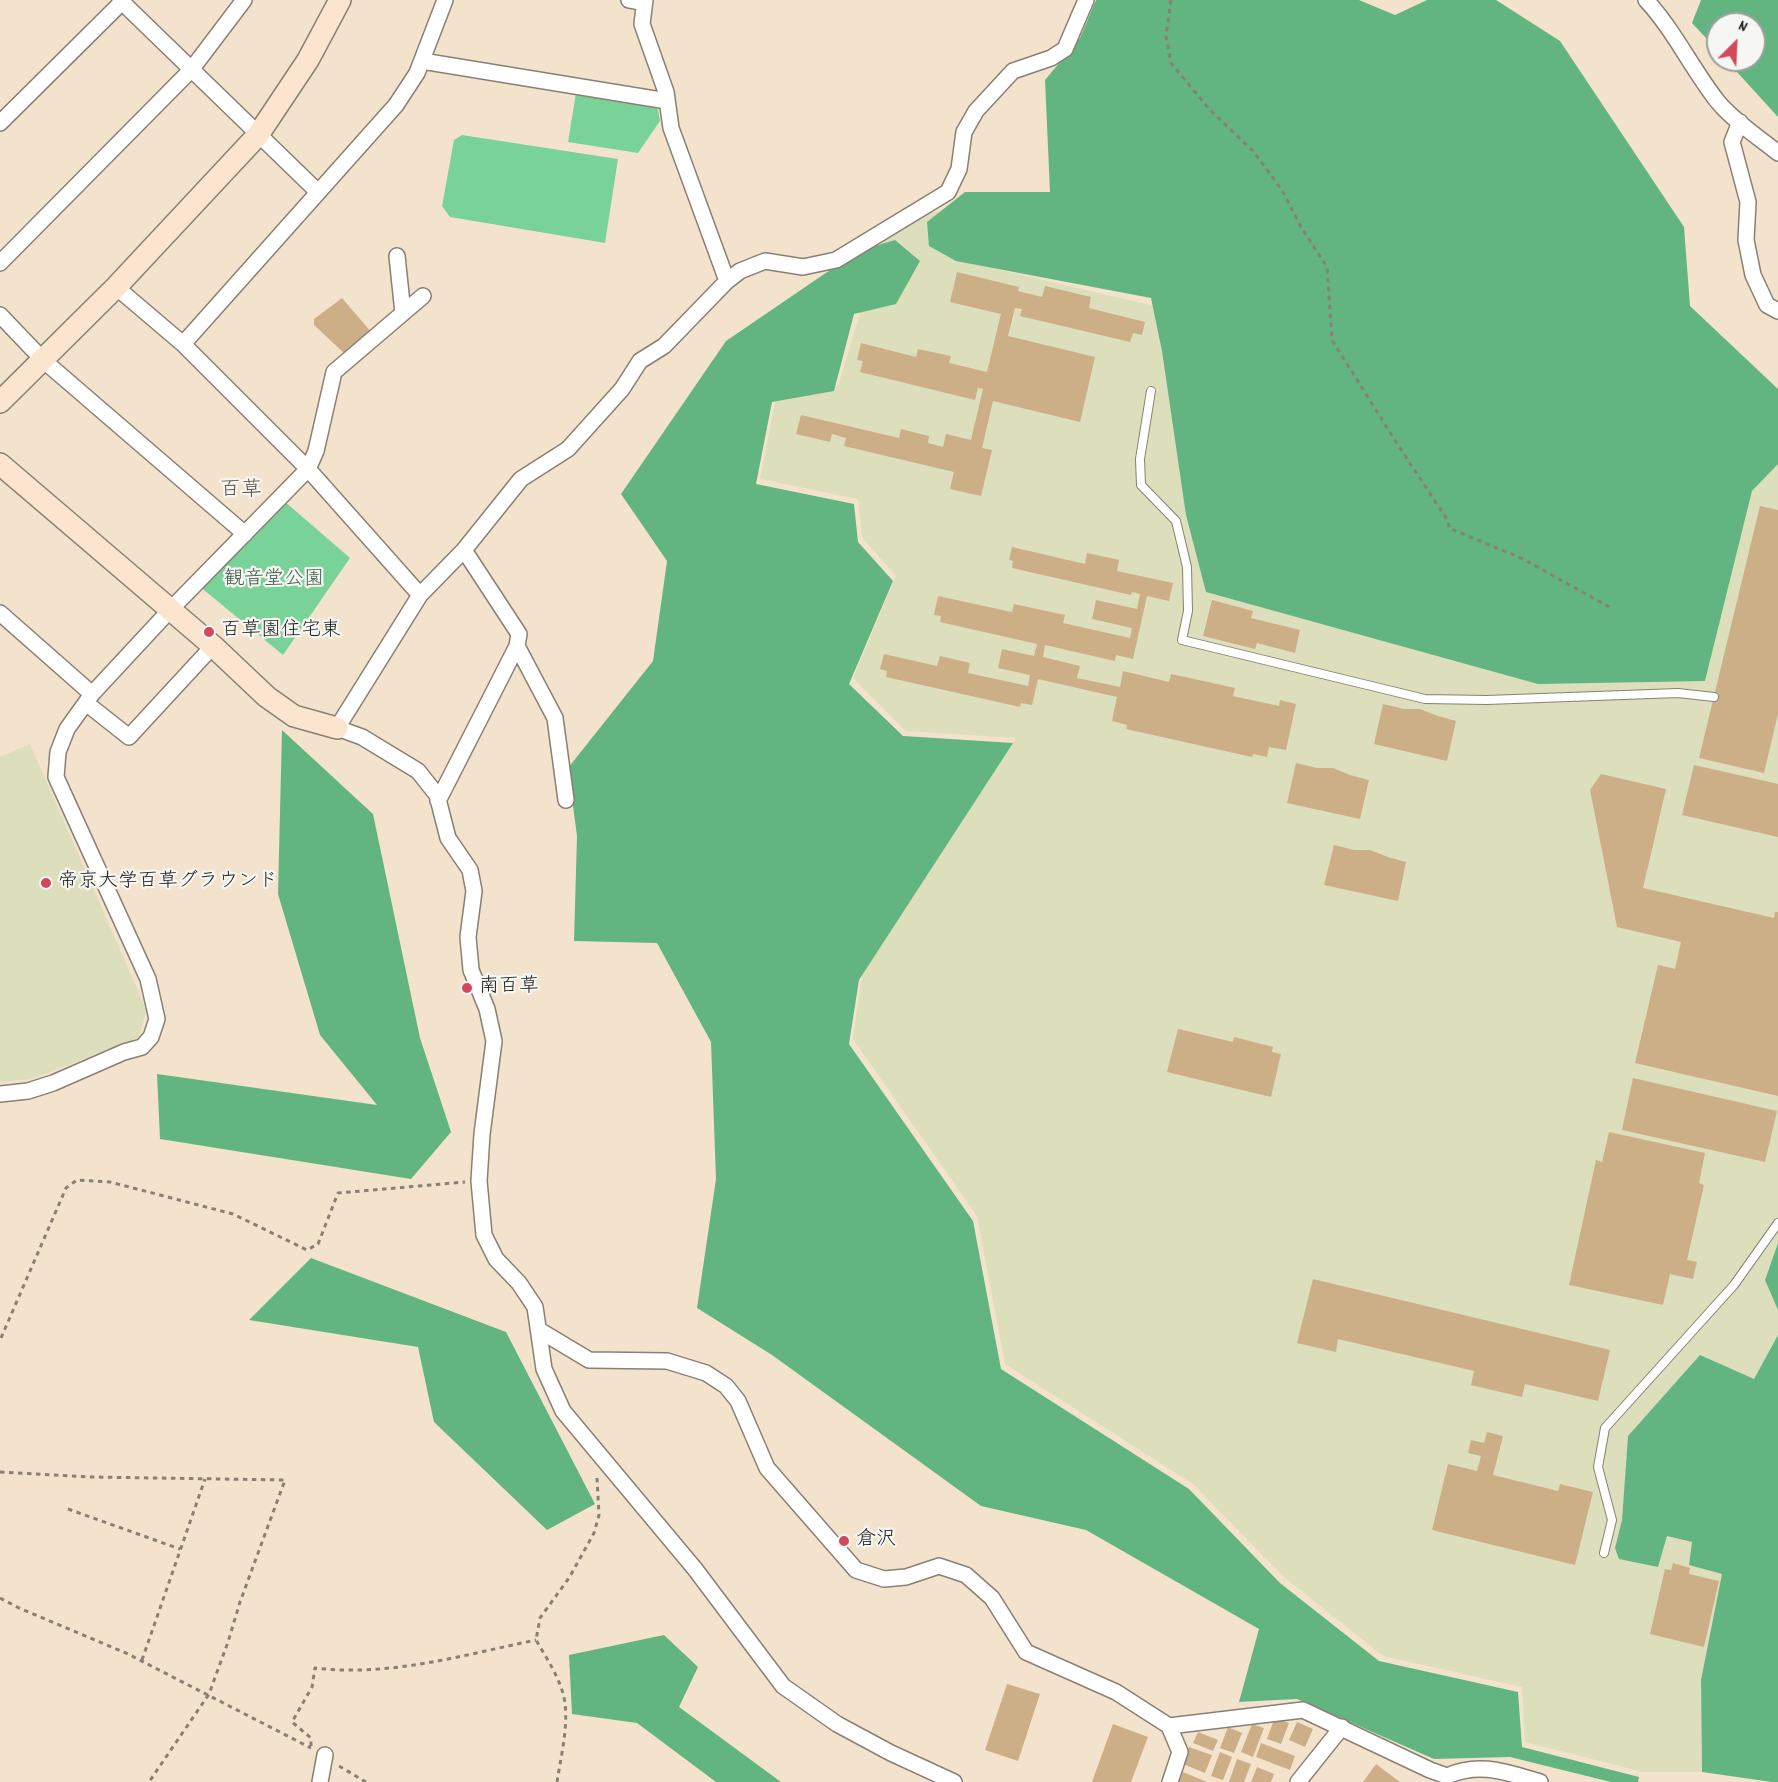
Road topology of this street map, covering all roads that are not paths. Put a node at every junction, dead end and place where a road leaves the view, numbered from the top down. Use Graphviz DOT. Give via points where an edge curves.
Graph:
graph roads {
  1 [pos="244,0"];
  2 [pos="340,0"];
  3 [pos="445,0"];
  4 [pos="629,0"];
  5 [pos="1086,0"];
  6 [pos="1646,0"];
  7 [pos="122,1"];
  8 [pos="645,1"];
  9 [pos="422,61"];
  10 [pos="191,70"];
  11 [pos="667,101"];
  12 [pos="1740,122"];
  13 [pos="0,123"];
  14 [pos="258,135"];
  15 [pos="1778,153"];
  16 [pos="318,192"];
  17 [pos="398,256"];
  18 [pos="0,263"];
  19 [pos="727,281"];
  20 [pos="116,287"];
  21 [pos="423,296"];
  22 [pos="1778,311"];
  23 [pos="403,314"];
  24 [pos="0,315"];
  25 [pos="183,344"];
  26 [pos="43,360"];
  27 [pos="1151,391"];
  28 [pos="0,402"];
  29 [pos="0,464"];
  30 [pos="308,469"];
  31 [pos="245,534"];
  32 [pos="464,550"];
  33 [pos="420,595"];
  34 [pos="170,610"];
  35 [pos="0,613"];
  36 [pos="213,646"];
  37 [pos="518,646"];
  38 [pos="1714,697"];
  39 [pos="89,699"];
  40 [pos="337,728"];
  41 [pos="566,800"];
  42 [pos="438,801"];
  43 [pos="0,1094"];
  44 [pos="1778,1224"];
  45 [pos="539,1330"];
  46 [pos="1604,1553"];
  47 [pos="1169,1726"];
  48 [pos="1342,1727"];
  49 [pos="325,1755"];
  50 [pos="1445,1779"];
  51 [pos="320,1782"];
  52 [pos="954,1782"];
  53 [pos="1170,1782"];
  54 [pos="1298,1782"];
  55 [pos="1540,1782"];
  1 -- 10 [label="street"];
  2 -- 14 [label="street" via="308,60"];
  3 -- 9 [label="street"];
  4 -- 8 [label="street"];
  5 -- 19 [label="street" via="1065,49 1014,71 976,111 964,132 959,169 948,192 836,260 802,267 765,261"];
  6 -- 12 [label="street" via="1719,102"];
  7 -- 10 [label="street"];
  7 -- 13 [label="street"];
  8 -- 11 [label="street" via="642,24"];
  9 -- 11 [label="street"];
  9 -- 16 [label="street" via="396,105"];
  10 -- 14 [label="street"];
  10 -- 18 [label="street"];
  11 -- 19 [label="street" via="671,128"];
  12 -- 15 [label="street"];
  12 -- 22 [label="street" via="1732,142 1748,202 1746,240 1753,275 1767,304"];
  14 -- 16 [label="street"];
  14 -- 20 [label="street"];
  16 -- 25 [label="street"];
  17 -- 23 [label="street"];
  19 -- 32 [label="street" via="664,346 640,362 568,449 521,479"];
  20 -- 25 [label="street"];
  20 -- 26 [label="street"];
  21 -- 23 [label="street"];
  23 -- 30 [label="street" via="334,372"];
  24 -- 26 [label="street"];
  25 -- 30 [label="street"];
  26 -- 28 [label="street"];
  26 -- 31 [label="street"];
  27 -- 38 [label="lane" via="1140,459 1141,485 1176,522 1187,567 1188,611 1182,640 1425,699 1678,693"];
  29 -- 34 [label="street"];
  30 -- 31 [label="street"];
  30 -- 33 [label="street"];
  31 -- 34 [label="street"];
  32 -- 33 [label="street"];
  32 -- 37 [label="street" via="519,634"];
  33 -- 40 [label="street"];
  34 -- 36 [label="street"];
  34 -- 39 [label="street"];
  35 -- 39 [label="street"];
  36 -- 39 [label="street" via="129,737"];
  36 -- 40 [label="street" via="267,697 294,716"];
  37 -- 41 [label="street" via="555,718"];
  37 -- 42 [label="street"];
  39 -- 43 [label="street" via="67,729 58,752 56,777 148,979 157,1019 151,1037 142,1047 53,1083"];
  40 -- 42 [label="street" via="362,737 418,771"];
  42 -- 45 [label="street" via="448,838 470,870 474,891 468,937 471,970 487,1009 494,1041 478,1181 484,1235 496,1259 535,1307"];
  44 -- 46 [label="lane" via="1734,1285 1605,1428 1598,1467 1612,1520"];
  45 -- 47 [label="street" via="589,1360 668,1361 706,1374 726,1386 738,1401 767,1468 856,1570 884,1579 906,1577 939,1566 966,1575 992,1598 1026,1652 1116,1692"];
  45 -- 52 [label="street" via="544,1370 563,1411 695,1569 783,1686 837,1724"];
  47 -- 48 [label="street" via="1303,1710"];
  47 -- 53 [label="street" via="1180,1752"];
  48 -- 50 [label="street"];
  48 -- 54 [label="street"];
  49 -- 51 [label="street"];
  50 -- 55 [label="street" via="1460,1770 1488,1768"];
}
